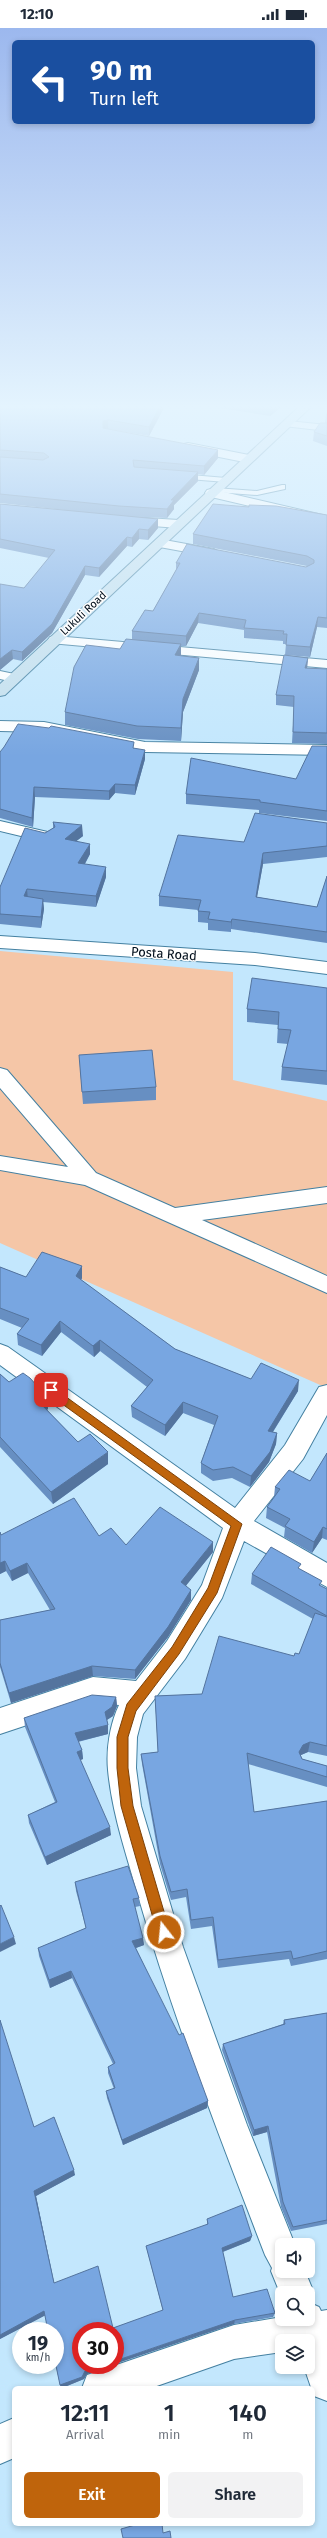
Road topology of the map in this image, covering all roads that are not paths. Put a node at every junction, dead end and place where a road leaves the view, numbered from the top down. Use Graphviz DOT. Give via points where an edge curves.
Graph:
graph roads {
  1 [pos="136,521"];
  2 [pos="182,521"];
  3 [pos="179,524"];
  4 [pos="159,543"];
  5 [pos="228,556"];
  6 [pos="55,640"];
  7 [pos="327,664"];
  8 [pos="7,676"];
  9 [pos="0,692"];
  10 [pos="0,726"];
  11 [pos="327,750"];
  12 [pos="0,826"];
  13 [pos="46,837"];
  14 [pos="0,942"];
  15 [pos="327,968"];
  16 [pos="0,1075"];
  17 [pos="0,1163"];
  18 [pos="89,1178"];
  19 [pos="327,1195"];
  20 [pos="173,1216"];
  21 [pos="327,1286"];
  22 [pos="0,1353"];
  23 [pos="327,1394"];
  24 [pos="237,1524"];
  25 [pos="327,1576"];
  26 [pos="142,1694"];
  27 [pos="0,1721"];
  28 [pos="275,2238"];
  29 [pos="315,2325"];
  30 [pos="310,2326"];
  31 [pos="327,2383"];
  32 [pos="106,2386"];
  1 -- 3 [label="street"];
  2 -- 3 [label="street, Lukuli Road"];
  3 -- 4 [label="street, Lukuli Road"];
  4 -- 5 [label="street"];
  4 -- 6 [label="street, Lukuli Road"];
  6 -- 7 [label="street"];
  6 -- 8 [label="street, Lukuli Road"];
  8 -- 9 [label="street, Lukuli Road"];
  10 -- 11 [label="street" via="44,727 145,747"];
  12 -- 13 [label="street"];
  14 -- 15 [label="street, Posta Road" via="255,959"];
  16 -- 18 [label="street"];
  17 -- 18 [label="street"];
  18 -- 20 [label="street"];
  19 -- 20 [label="street"];
  20 -- 21 [label="street"];
  22 -- 24 [label="street"];
  23 -- 24 [label="street" via="294,1452"];
  24 -- 25 [label="street"];
  24 -- 26 [label="street" via="213,1590 176,1650"];
  26 -- 27 [label="street" via="93,1690"];
  26 -- 28 [label="street" via="131,1708 123,1737 122,1768 127,1806 168,1947 231,2125"];
  29 -- 31 [label="street"];
  30 -- 32 [label="street" via="234,2342"];
}
